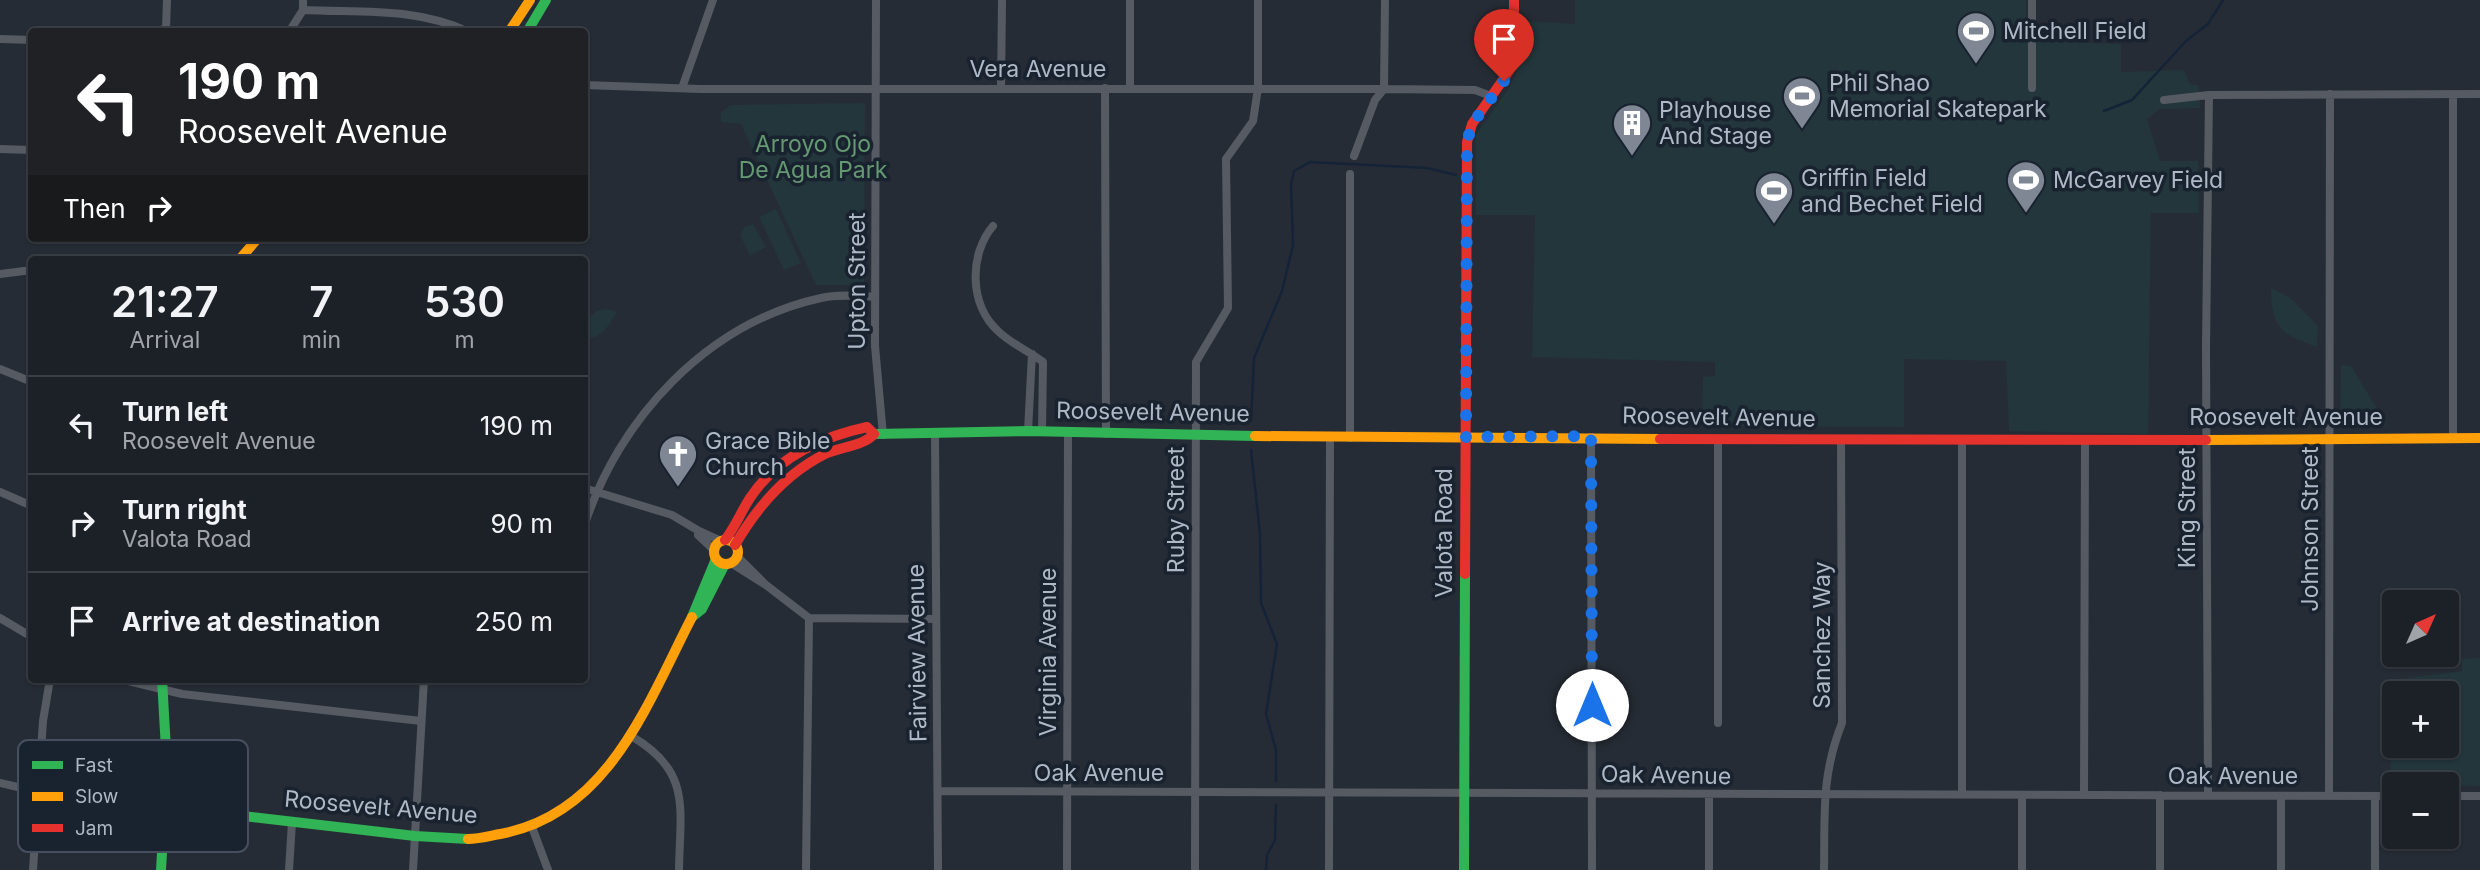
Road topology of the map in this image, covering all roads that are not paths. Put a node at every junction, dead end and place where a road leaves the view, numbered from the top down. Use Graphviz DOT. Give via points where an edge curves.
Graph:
graph roads {
  1 [pos="167,0"];
  2 [pos="303,0"];
  3 [pos="530,0"];
  4 [pos="546,0"];
  5 [pos="713,0"];
  6 [pos="876,0"];
  7 [pos="1002,0"];
  8 [pos="1130,0"];
  9 [pos="1258,0"];
  10 [pos="1385,0"];
  11 [pos="1514,0"];
  12 [pos="2032,0"];
  13 [pos="303,10"];
  14 [pos="166,28"];
  15 [pos="292,28"];
  16 [pos="461,28"];
  17 [pos="512,28"];
  18 [pos="529,28"];
  19 [pos="0,39"];
  20 [pos="28,40"];
  21 [pos="588,85"];
  22 [pos="682,88"];
  23 [pos="875,88"];
  24 [pos="1001,88"];
  25 [pos="1105,88"];
  26 [pos="1129,88"];
  27 [pos="1258,88"];
  28 [pos="2032,88"];
  29 [pos="1384,89"];
  30 [pos="2330,94"];
  31 [pos="2452,94"];
  32 [pos="2480,94"];
  33 [pos="2209,95"];
  34 [pos="1491,96"];
  35 [pos="2164,100"];
  36 [pos="0,149"];
  37 [pos="28,150"];
  38 [pos="1354,156"];
  39 [pos="1350,174"];
  40 [pos="993,226"];
  41 [pos="255,242"];
  42 [pos="243,256"];
  43 [pos="28,270"];
  44 [pos="0,274"];
  45 [pos="875,297"];
  46 [pos="1032,354"];
  47 [pos="0,369"];
  48 [pos="28,380"];
  49 [pos="1028,431"];
  50 [pos="1042,431"];
  51 [pos="878,434"];
  52 [pos="1068,434"];
  53 [pos="1106,434"];
  54 [pos="1195,434"];
  55 [pos="935,435"];
  56 [pos="1591,436"];
  57 [pos="1330,437"];
  58 [pos="1466,437"];
  59 [pos="1350,438"];
  60 [pos="2206,438"];
  61 [pos="2330,438"];
  62 [pos="2453,438"];
  63 [pos="2480,438"];
  64 [pos="1841,439"];
  65 [pos="2085,439"];
  66 [pos="1718,440"];
  67 [pos="1962,440"];
  68 [pos="588,489"];
  69 [pos="596,491"];
  70 [pos="0,492"];
  71 [pos="28,504"];
  72 [pos="588,515"];
  73 [pos="725,552"];
  74 [pos="0,618"];
  75 [pos="809,618"];
  76 [pos="936,619"];
  77 [pos="28,635"];
  78 [pos="49,683"];
  79 [pos="424,683"];
  80 [pos="163,684"];
  81 [pos="421,721"];
  82 [pos="1718,723"];
  83 [pos="631,736"];
  84 [pos="42,740"];
  85 [pos="167,740"];
  86 [pos="0,783"];
  87 [pos="18,787"];
  88 [pos="1067,790"];
  89 [pos="938,791"];
  90 [pos="1464,792"];
  91 [pos="1194,793"];
  92 [pos="1329,793"];
  93 [pos="1591,793"];
  94 [pos="1962,794"];
  95 [pos="2084,794"];
  96 [pos="2208,794"];
  97 [pos="1709,795"];
  98 [pos="1825,795"];
  99 [pos="2022,795"];
  100 [pos="2160,795"];
  101 [pos="2281,796"];
  102 [pos="2329,796"];
  103 [pos="2375,796"];
  104 [pos="2382,796"];
  105 [pos="2459,796"];
  106 [pos="2480,796"];
  107 [pos="248,817"];
  108 [pos="292,822"];
  109 [pos="533,827"];
  110 [pos="415,836"];
  111 [pos="34,852"];
  112 [pos="162,852"];
  113 [pos="33,870"];
  114 [pos="161,870"];
  115 [pos="289,870"];
  116 [pos="413,870"];
  117 [pos="548,870"];
  118 [pos="679,870"];
  119 [pos="806,870"];
  120 [pos="938,870"];
  121 [pos="1067,870"];
  122 [pos="1195,870"];
  123 [pos="1329,870"];
  124 [pos="1464,870"];
  125 [pos="1592,870"];
  126 [pos="1709,870"];
  127 [pos="1824,870"];
  128 [pos="2022,870"];
  129 [pos="2160,870"];
  130 [pos="2281,870"];
  131 [pos="2375,870"];
  1 -- 14 [label="street"];
  2 -- 13 [label="street"];
  3 -- 17 [label="street"];
  4 -- 18 [label="street"];
  5 -- 22 [label="street"];
  6 -- 23 [label="street, Upton Street"];
  7 -- 24 [label="street"];
  8 -- 26 [label="street"];
  9 -- 27 [label="street, Ruby Street"];
  10 -- 29 [label="street"];
  11 -- 34 [label="street, Valota Road" via="1514,64"];
  12 -- 28 [label="street"];
  13 -- 15 [label="street"];
  13 -- 16 [label="street" via="418,14"];
  19 -- 20 [label="street"];
  21 -- 22 [label="street, Vera Avenue"];
  22 -- 23 [label="street, Vera Avenue"];
  23 -- 24 [label="street, Vera Avenue"];
  23 -- 45 [label="street, Upton Street"];
  24 -- 25 [label="street, Vera Avenue"];
  25 -- 26 [label="street, Vera Avenue"];
  25 -- 53 [label="street"];
  26 -- 27 [label="street, Vera Avenue"];
  27 -- 29 [label="street, Vera Avenue"];
  27 -- 54 [label="street, Ruby Street" via="1253,121 1226,159 1228,308 1196,362"];
  29 -- 34 [label="street, Vera Avenue" via="1475,90"];
  29 -- 38 [label="street" via="1375,100"];
  30 -- 31 [label="street"];
  30 -- 33 [label="street"];
  30 -- 61 [label="street, Johnson Street"];
  31 -- 32 [label="street"];
  31 -- 62 [label="street"];
  33 -- 35 [label="street"];
  33 -- 60 [label="street, King Street"];
  34 -- 58 [label="street, Valota Road" via="1472,124 1467,142"];
  36 -- 37 [label="street"];
  39 -- 59 [label="street"];
  40 -- 46 [label="street" via="978,251 978,298 997,331"];
  41 -- 42 [label="street"];
  43 -- 44 [label="street"];
  45 -- 51 [label="street, Upton Street"];
  45 -- 69 [label="street" via="823,298 775,313 708,349 662,391 631,430"];
  46 -- 49 [label="street"];
  46 -- 50 [label="street" via="1043,362"];
  47 -- 48 [label="street"];
  49 -- 50 [label="street, Roosevelt Avenue"];
  49 -- 55 [label="street, Roosevelt Avenue"];
  50 -- 52 [label="street, Roosevelt Avenue"];
  51 -- 55 [label="street, Roosevelt Avenue"];
  51 -- 73 [label="street, Roosevelt Avenue" via="809,460 754,512"];
  52 -- 53 [label="street, Roosevelt Avenue"];
  52 -- 88 [label="street, Virginia Avenue"];
  53 -- 54 [label="street, Roosevelt Avenue"];
  54 -- 57 [label="street, Roosevelt Avenue"];
  54 -- 91 [label="street, Ruby Street"];
  55 -- 76 [label="street, Fairview Avenue"];
  56 -- 58 [label="street, Roosevelt Avenue"];
  56 -- 66 [label="street, Roosevelt Avenue"];
  56 -- 93 [label="street"];
  57 -- 59 [label="street, Roosevelt Avenue"];
  57 -- 92 [label="street"];
  58 -- 59 [label="street, Roosevelt Avenue"];
  58 -- 90 [label="street, Valota Road"];
  60 -- 61 [label="street, Roosevelt Avenue"];
  60 -- 65 [label="street, Roosevelt Avenue"];
  60 -- 96 [label="street, King Street"];
  61 -- 62 [label="street, Roosevelt Avenue"];
  61 -- 102 [label="street, Johnson Street"];
  62 -- 63 [label="street, Roosevelt Avenue"];
  64 -- 66 [label="street, Roosevelt Avenue"];
  64 -- 67 [label="street, Roosevelt Avenue"];
  64 -- 98 [label="street, Sanchez Way" via="1842,723 1830,752"];
  65 -- 67 [label="street, Roosevelt Avenue"];
  65 -- 95 [label="street"];
  66 -- 82 [label="street"];
  67 -- 94 [label="street"];
  68 -- 69 [label="street"];
  69 -- 72 [label="street"];
  69 -- 73 [label="street" via="672,515 702,530"];
  70 -- 71 [label="street"];
  73 -- 75 [label="street"];
  73 -- 83 [label="street, Roosevelt Avenue"];
  74 -- 77 [label="street"];
  75 -- 76 [label="street"];
  75 -- 119 [label="street"];
  76 -- 89 [label="street, Fairview Avenue"];
  78 -- 84 [label="street"];
  79 -- 81 [label="street"];
  80 -- 81 [label="street"];
  80 -- 85 [label="street"];
  81 -- 110 [label="street"];
  83 -- 109 [label="street, Roosevelt Avenue" via="592,787"];
  83 -- 118 [label="street" via="663,758 676,778"];
  86 -- 87 [label="street, Roosevelt Avenue"];
  88 -- 89 [label="street, Oak Avenue"];
  88 -- 91 [label="street, Oak Avenue"];
  88 -- 121 [label="street, Virginia Avenue"];
  89 -- 120 [label="street, Fairview Avenue"];
  90 -- 92 [label="street, Oak Avenue"];
  90 -- 93 [label="street, Oak Avenue"];
  90 -- 124 [label="street, Valota Road"];
  91 -- 92 [label="street, Oak Avenue"];
  91 -- 122 [label="street, Ruby Street"];
  92 -- 123 [label="street"];
  93 -- 97 [label="street, Oak Avenue"];
  93 -- 125 [label="street"];
  94 -- 98 [label="street, Oak Avenue"];
  94 -- 99 [label="street, Oak Avenue"];
  95 -- 99 [label="street, Oak Avenue"];
  95 -- 100 [label="street, Oak Avenue"];
  96 -- 100 [label="street, Oak Avenue"];
  96 -- 101 [label="street, Oak Avenue"];
  97 -- 98 [label="street, Oak Avenue"];
  97 -- 126 [label="street"];
  98 -- 127 [label="street, Sanchez Way"];
  99 -- 128 [label="street"];
  100 -- 129 [label="street"];
  101 -- 102 [label="street, Oak Avenue"];
  101 -- 130 [label="street"];
  102 -- 103 [label="street, Oak Avenue"];
  103 -- 104 [label="street, Oak Avenue"];
  103 -- 131 [label="street"];
  105 -- 106 [label="street"];
  107 -- 108 [label="street, Roosevelt Avenue"];
  108 -- 110 [label="street, Roosevelt Avenue"];
  108 -- 115 [label="street"];
  109 -- 110 [label="street, Roosevelt Avenue" via="474,839"];
  109 -- 117 [label="street"];
  110 -- 116 [label="street"];
  111 -- 113 [label="street"];
  112 -- 114 [label="street"];
}
